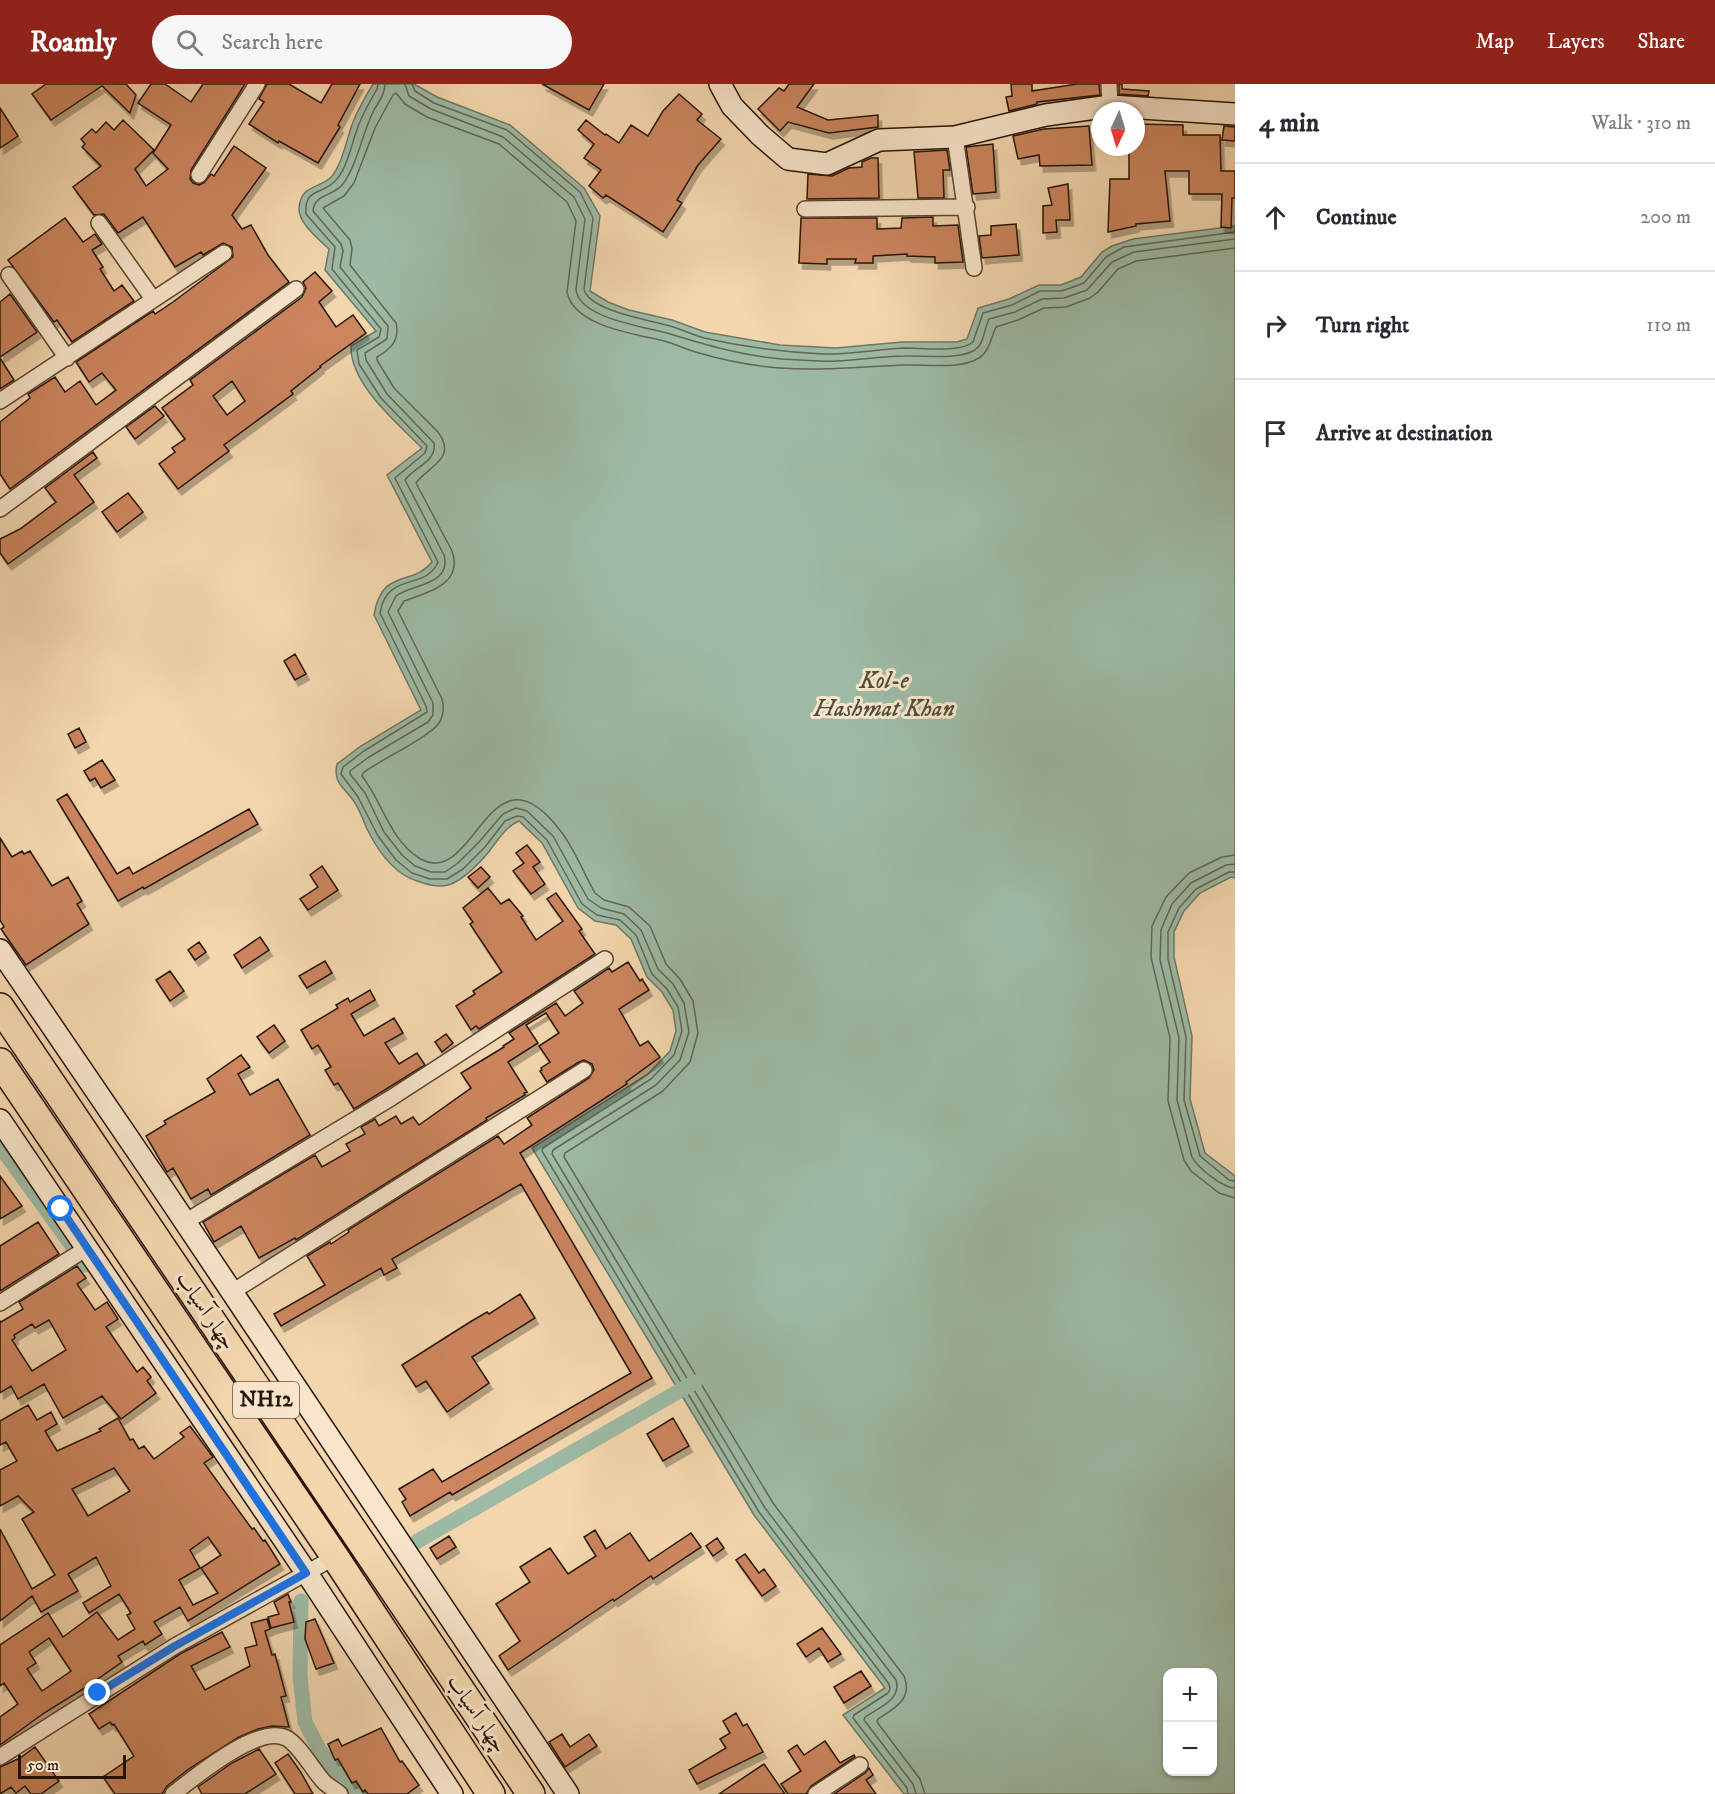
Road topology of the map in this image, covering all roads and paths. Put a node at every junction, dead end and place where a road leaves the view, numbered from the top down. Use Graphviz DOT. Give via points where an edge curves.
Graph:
graph roads {
  1 [pos="257,84"];
  2 [pos="720,84"];
  3 [pos="1109,84"];
  4 [pos="1110,102"];
  5 [pos="1145,108"];
  6 [pos="1091,109"];
  7 [pos="1235,114"];
  8 [pos="956,136"];
  9 [pos="199,175"];
  10 [pos="967,207"];
  11 [pos="805,209"];
  12 [pos="99,223"];
  13 [pos="224,253"];
  14 [pos="974,268"];
  15 [pos="9,275"];
  16 [pos="296,289"];
  17 [pos="153,299"];
  18 [pos="67,358"];
  19 [pos="0,401"];
  20 [pos="0,509"];
  21 [pos="0,950"];
  22 [pos="605,959"];
  23 [pos="0,1007"];
  24 [pos="0,1062"];
  25 [pos="584,1070"];
  26 [pos="0,1120"];
  27 [pos="185,1222"];
  28 [pos="80,1252"];
  29 [pos="232,1293"];
  30 [pos="0,1304"];
  31 [pos="335,1557"];
  32 [pos="306,1573"];
  33 [pos="0,1757"];
  34 [pos="860,1765"];
  35 [pos="525,1785"];
  36 [pos="491,1793"];
  37 [pos="173,1794"];
  38 [pos="340,1794"];
  39 [pos="452,1794"];
  40 [pos="568,1794"];
  41 [pos="816,1794"];
  1 -- 9 [label="street"];
  2 -- 8 [label="street" via="732,106 788,159 828,164 879,140"];
  3 -- 4 [label="street"];
  5 -- 7 [label="street"];
  6 -- 8 [label="street"];
  8 -- 10 [label="street"];
  10 -- 11 [label="street"];
  10 -- 14 [label="street"];
  12 -- 17 [label="street"];
  13 -- 17 [label="street"];
  15 -- 18 [label="street"];
  16 -- 20 [label="street"];
  17 -- 18 [label="street"];
  18 -- 19 [label="street"];
  21 -- 27 [label="street"];
  22 -- 27 [label="street" via="391,1098"];
  23 -- 35 [label="highway, چهار آسیاب / NH12"];
  24 -- 31 [label="highway, چهار آسیاب / NH12"];
  25 -- 29 [label="street"];
  26 -- 28 [label="street"];
  27 -- 29 [label="street"];
  28 -- 30 [label="street"];
  28 -- 32 [label="street"];
  29 -- 40 [label="street"];
  31 -- 32 [label="street"];
  31 -- 36 [label="highway, چهار آسیاب / NH12"];
  32 -- 33 [label="street" via="175,1646"];
  32 -- 39 [label="street"];
  34 -- 41 [label="street"];
  35 -- 36 [label="highway"];
  37 -- 38 [label="street" via="242,1746 269,1735 286,1738 325,1783"];
}
